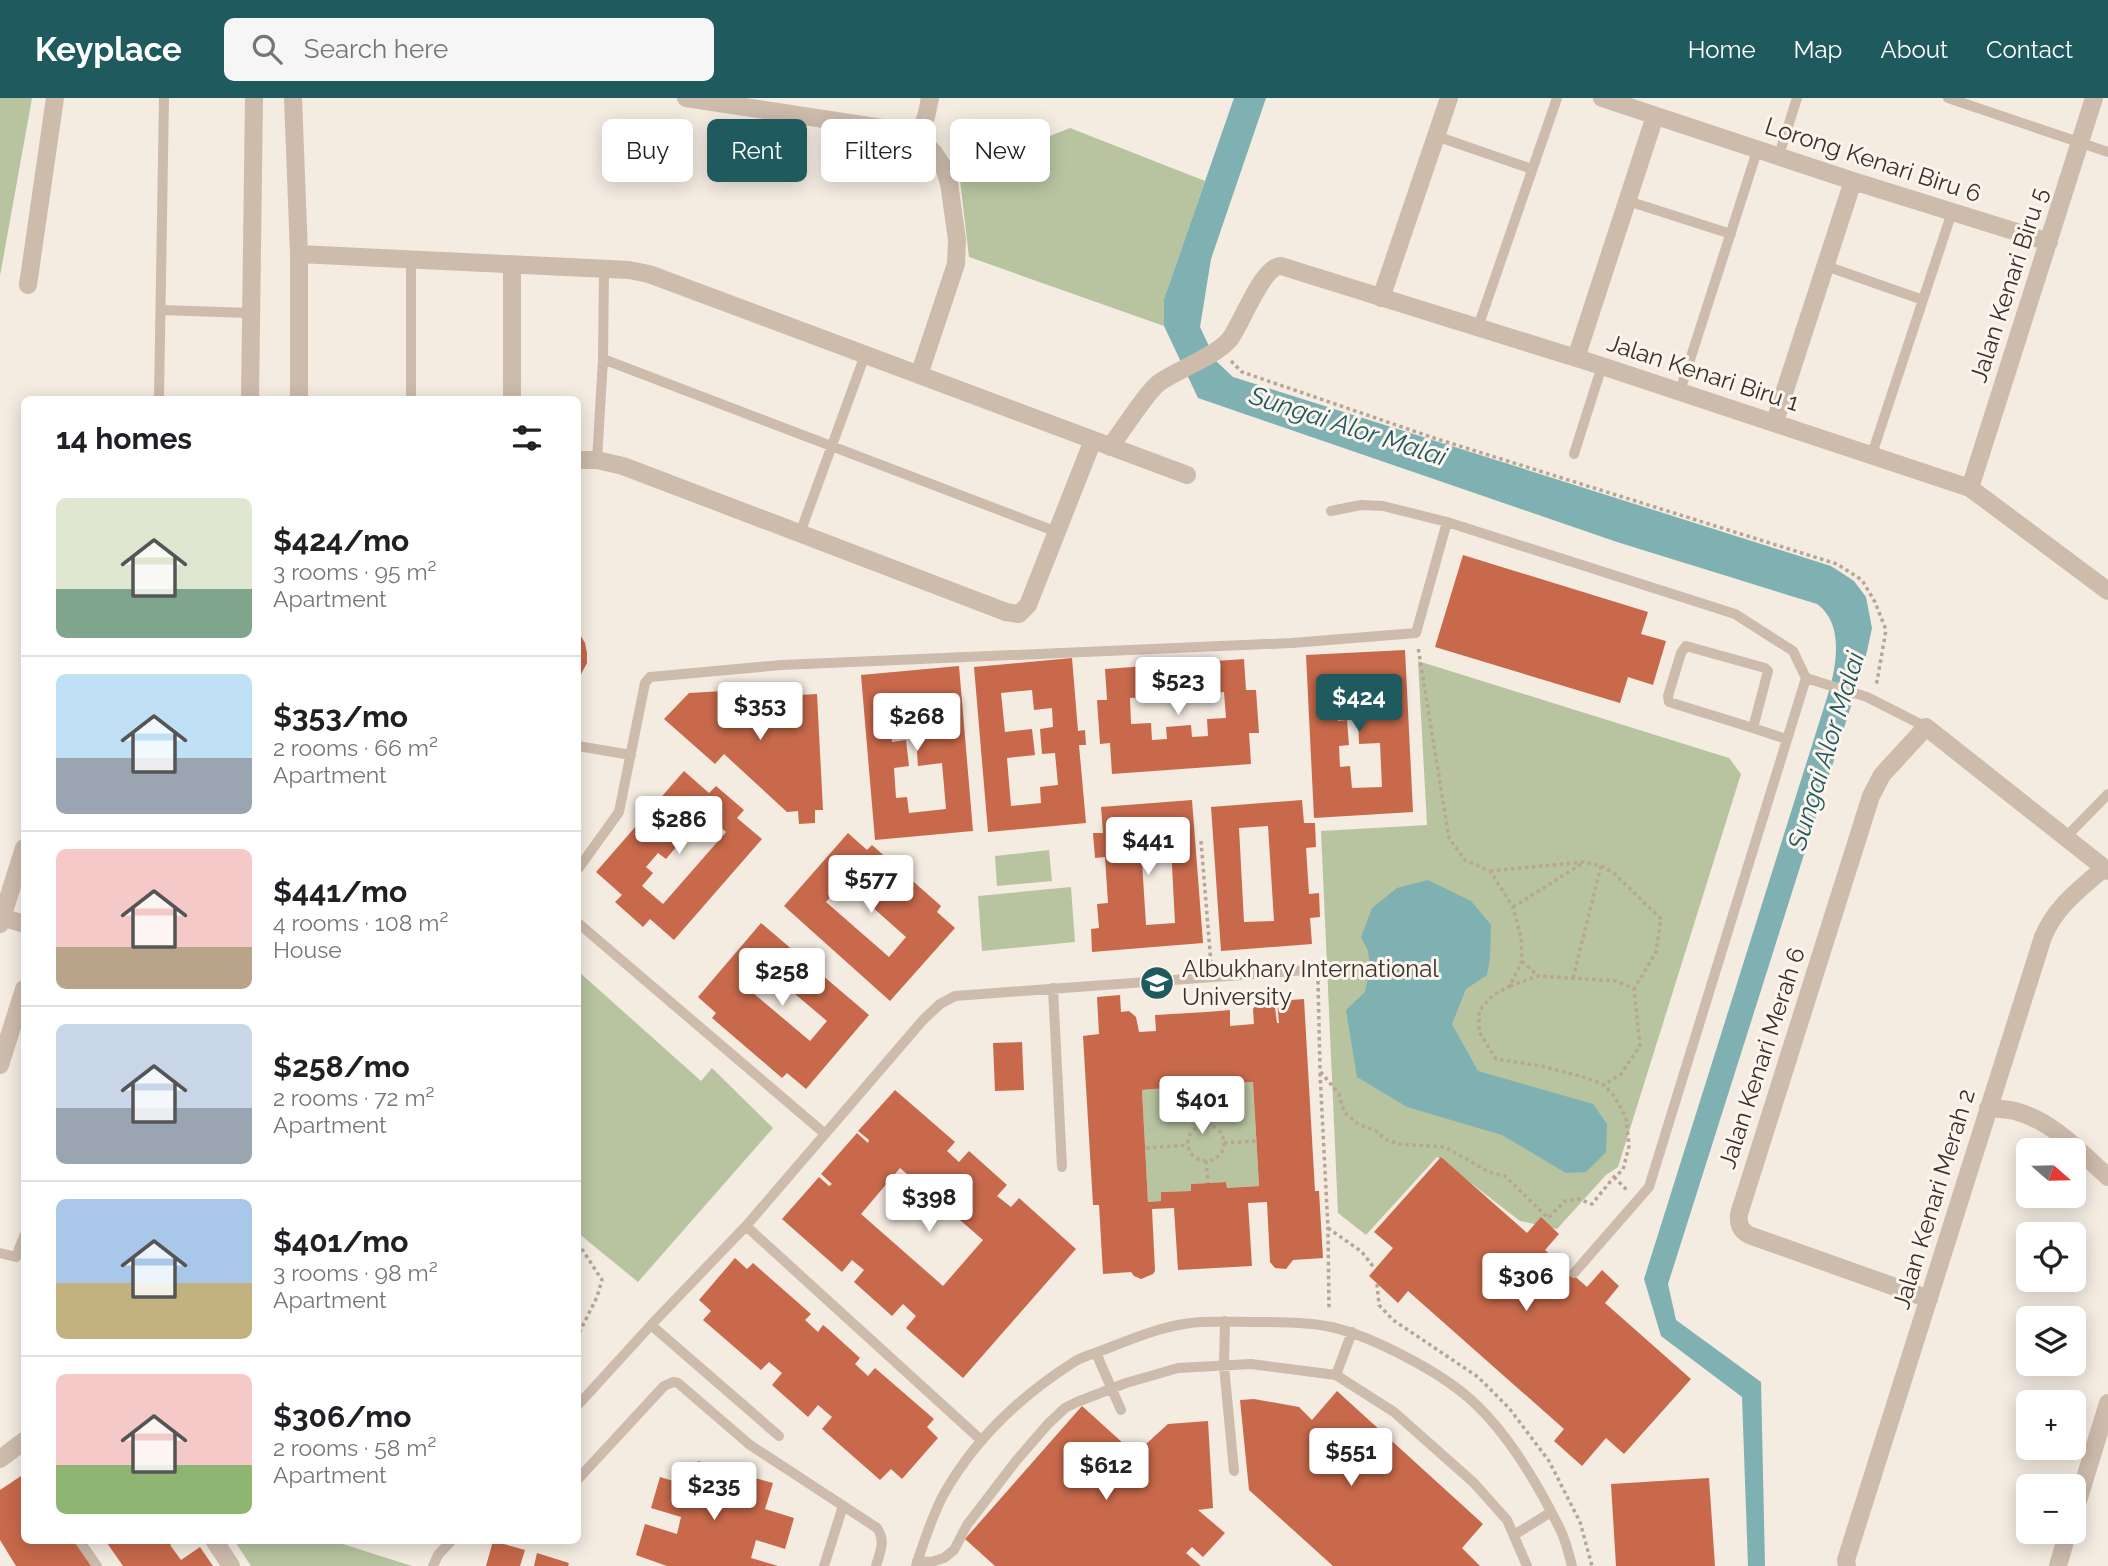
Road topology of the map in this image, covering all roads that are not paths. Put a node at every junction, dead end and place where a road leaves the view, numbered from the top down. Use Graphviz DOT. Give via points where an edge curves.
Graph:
graph roads {
  1 [pos="55,98"];
  2 [pos="164,98"];
  3 [pos="254,98"];
  4 [pos="293,98"];
  5 [pos="686,98"];
  6 [pos="930,98"];
  7 [pos="1449,98"];
  8 [pos="1557,98"];
  9 [pos="1602,98"];
  10 [pos="1797,98"];
  11 [pos="1948,98"];
  12 [pos="2094,98"];
  13 [pos="1655,116"];
  14 [pos="827,119"];
  15 [pos="925,119"];
  16 [pos="1436,136"];
  17 [pos="2080,143"];
  18 [pos="1758,148"];
  19 [pos="2108,152"];
  20 [pos="936,155"];
  21 [pos="1779,155"];
  22 [pos="1532,169"];
  23 [pos="1853,181"];
  24 [pos="1628,201"];
  25 [pos="1952,212"];
  26 [pos="1731,234"];
  27 [pos="2049,242"];
  28 [pos="299,254"];
  29 [pos="411,260"];
  30 [pos="512,264"];
  31 [pos="1826,266"];
  32 [pos="604,269"];
  33 [pos="28,285"];
  34 [pos="1381,298"];
  35 [pos="1923,300"];
  36 [pos="161,310"];
  37 [pos="250,313"];
  38 [pos="1478,327"];
  39 [pos="864,355"];
  40 [pos="1576,358"];
  41 [pos="603,359"];
  42 [pos="1602,366"];
  43 [pos="919,375"];
  44 [pos="1680,391"];
  45 [pos="159,396"];
  46 [pos="250,396"];
  47 [pos="299,396"];
  48 [pos="411,396"];
  49 [pos="512,396"];
  50 [pos="1775,421"];
  51 [pos="1093,440"];
  52 [pos="831,446"];
  53 [pos="1110,447"];
  54 [pos="1574,454"];
  55 [pos="1872,454"];
  56 [pos="581,460"];
  57 [pos="597,460"];
  58 [pos="1187,475"];
  59 [pos="1970,488"];
  60 [pos="1331,511"];
  61 [pos="1447,523"];
  62 [pos="1057,532"];
  63 [pos="800,533"];
  64 [pos="2108,591"];
  65 [pos="1806,678"];
  66 [pos="1926,727"];
  67 [pos="1753,728"];
  68 [pos="1786,739"];
  69 [pos="581,747"];
  70 [pos="631,755"];
  71 [pos="2108,794"];
  72 [pos="2065,838"];
  73 [pos="21,857"];
  74 [pos="581,865"];
  75 [pos="2106,870"];
  76 [pos="1,920"];
  77 [pos="21,923"];
  78 [pos="581,926"];
  79 [pos="1308,970"];
  80 [pos="1053,988"];
  81 [pos="21,998"];
  82 [pos="0,1065"];
  83 [pos="1988,1108"];
  84 [pos="824,1133"];
  85 [pos="1062,1167"];
  86 [pos="2108,1177"];
  87 [pos="746,1226"];
  88 [pos="21,1244"];
  89 [pos="0,1253"];
  90 [pos="1574,1273"];
  91 [pos="1928,1299"];
  92 [pos="1225,1321"];
  93 [pos="651,1325"];
  94 [pos="1352,1332"];
  95 [pos="1096,1353"];
  96 [pos="1224,1366"];
  97 [pos="1336,1375"];
  98 [pos="1112,1389"];
  99 [pos="581,1402"];
  100 [pos="2108,1403"];
  101 [pos="1121,1410"];
  102 [pos="779,1436"];
  103 [pos="981,1440"];
  104 [pos="20,1448"];
  105 [pos="0,1459"];
  106 [pos="1234,1471"];
  107 [pos="2086,1475"];
  108 [pos="581,1476"];
  109 [pos="843,1506"];
  110 [pos="1550,1512"];
  111 [pos="1514,1535"];
  112 [pos="82,1544"];
  113 [pos="217,1544"];
  114 [pos="448,1544"];
  115 [pos="2064,1544"];
  116 [pos="917,1564"];
  117 [pos="97,1566"];
  118 [pos="231,1566"];
  119 [pos="433,1566"];
  120 [pos="824,1566"];
  121 [pos="876,1566"];
  122 [pos="1527,1566"];
  123 [pos="1572,1566"];
  124 [pos="1847,1566"];
  125 [pos="2058,1566"];
  1 -- 33 [label="street"];
  2 -- 36 [label="lane"];
  3 -- 37 [label="street"];
  4 -- 28 [label="street"];
  5 -- 14 [label="street"];
  6 -- 15 [label="street"];
  7 -- 16 [label="street"];
  8 -- 22 [label="lane"];
  9 -- 13 [label="street, Lorong Kenari Biru 6"];
  10 -- 21 [label="lane"];
  11 -- 17 [label="lane"];
  12 -- 17 [label="street, Jalan Kenari Biru 5"];
  13 -- 18 [label="street, Lorong Kenari Biru 6"];
  13 -- 24 [label="street"];
  16 -- 22 [label="lane"];
  16 -- 34 [label="street"];
  17 -- 19 [label="lane"];
  17 -- 27 [label="street, Jalan Kenari Biru 5"];
  18 -- 21 [label="street, Lorong Kenari Biru 6"];
  18 -- 26 [label="lane"];
  20 -- 43 [label="street" via="949,183 956,264"];
  21 -- 23 [label="street, Lorong Kenari Biru 6"];
  22 -- 38 [label="lane"];
  23 -- 25 [label="street, Lorong Kenari Biru 6"];
  23 -- 31 [label="street"];
  24 -- 26 [label="lane"];
  24 -- 40 [label="street"];
  25 -- 27 [label="street, Lorong Kenari Biru 6"];
  25 -- 35 [label="lane"];
  26 -- 44 [label="lane"];
  27 -- 59 [label="street, Jalan Kenari Biru 5"];
  28 -- 29 [label="street"];
  28 -- 47 [label="street"];
  29 -- 30 [label="street"];
  29 -- 48 [label="lane"];
  30 -- 32 [label="street"];
  30 -- 49 [label="street"];
  31 -- 35 [label="lane"];
  31 -- 50 [label="street"];
  32 -- 39 [label="street" via="649,274"];
  32 -- 41 [label="lane"];
  34 -- 38 [label="street, Jalan Kenari Biru 1"];
  34 -- 53 [label="street, Jalan Kenari Biru 1" via="1281,265 1272,268 1224,344 1158,383"];
  35 -- 55 [label="lane"];
  36 -- 37 [label="lane"];
  36 -- 45 [label="lane"];
  37 -- 46 [label="street"];
  38 -- 40 [label="street, Jalan Kenari Biru 1"];
  39 -- 43 [label="street"];
  39 -- 52 [label="lane"];
  40 -- 42 [label="street, Jalan Kenari Biru 1"];
  41 -- 52 [label="lane"];
  41 -- 57 [label="lane"];
  42 -- 44 [label="street, Jalan Kenari Biru 1"];
  42 -- 54 [label="lane"];
  43 -- 51 [label="street"];
  44 -- 50 [label="street, Jalan Kenari Biru 1"];
  50 -- 55 [label="street, Jalan Kenari Biru 1"];
  51 -- 53 [label="street"];
  51 -- 62 [label="street"];
  52 -- 62 [label="lane"];
  52 -- 63 [label="lane"];
  53 -- 58 [label="street"];
  55 -- 59 [label="street, Jalan Kenari Biru 1"];
  56 -- 57 [label="street"];
  57 -- 63 [label="street"];
  59 -- 64 [label="street, Jalan Kenari Biru 1"];
  60 -- 61 [label="lane" via="1372,504"];
  61 -- 65 [label="lane" via="1735,614 1793,651"];
  61 -- 70 [label="lane" via="1416,633 1292,643 782,665 656,676 645,683"];
  62 -- 63 [label="street" via="1028,605 1019,614"];
  65 -- 66 [label="lane" via="1871,698"];
  65 -- 68 [label="lane"];
  66 -- 72 [label="street"];
  66 -- 91 [label="street, Jalan Kenari Merah 6" via="1882,775 1871,796 1738,1221 1749,1235"];
  67 -- 67 [label="lane" via="1768,671 1686,646 1668,702"];
  67 -- 68 [label="lane"];
  68 -- 90 [label="lane" via="1649,1187"];
  69 -- 70 [label="lane"];
  70 -- 74 [label="lane" via="619,811"];
  71 -- 72 [label="lane"];
  72 -- 75 [label="street"];
  73 -- 76 [label="street"];
  75 -- 83 [label="street, Jalan Kenari Merah 2" via="2067,899 2048,924"];
  76 -- 77 [label="street"];
  78 -- 84 [label="lane"];
  79 -- 80 [label="lane"];
  80 -- 84 [label="lane" via="955,996 940,1004"];
  80 -- 85 [label="lane"];
  81 -- 82 [label="street"];
  83 -- 86 [label="street" via="2014,1111 2055,1130"];
  83 -- 91 [label="street, Jalan Kenari Merah 2"];
  84 -- 87 [label="lane"];
  87 -- 93 [label="lane"];
  87 -- 103 [label="lane"];
  88 -- 89 [label="lane" via="16,1257"];
  91 -- 124 [label="street, Jalan Kenari Merah 2"];
  92 -- 94 [label="lane" via="1304,1323"];
  92 -- 95 [label="lane" via="1144,1333"];
  92 -- 96 [label="lane"];
  93 -- 99 [label="lane"];
  93 -- 102 [label="lane"];
  94 -- 97 [label="lane"];
  94 -- 110 [label="lane" via="1412,1360 1463,1393 1507,1441"];
  95 -- 98 [label="lane"];
  95 -- 103 [label="lane" via="1076,1360 1008,1412"];
  96 -- 97 [label="lane" via="1251,1364"];
  96 -- 98 [label="lane" via="1178,1368"];
  96 -- 106 [label="lane"];
  97 -- 111 [label="lane" via="1394,1412 1474,1482"];
  98 -- 101 [label="lane"];
  98 -- 116 [label="lane" via="1065,1408 1016,1461 967,1525 954,1550 944,1558"];
  100 -- 107 [label="street"];
  103 -- 116 [label="lane" via="943,1495"];
  104 -- 105 [label="street"];
  108 -- 109 [label="lane" via="673,1382 750,1445"];
  109 -- 120 [label="lane"];
  109 -- 121 [label="lane" via="880,1533 883,1545"];
  110 -- 111 [label="lane"];
  110 -- 123 [label="lane"];
  111 -- 122 [label="lane"];
  112 -- 117 [label="lane"];
  113 -- 118 [label="street"];
  114 -- 119 [label="lane"];
  115 -- 125 [label="street"];
}
